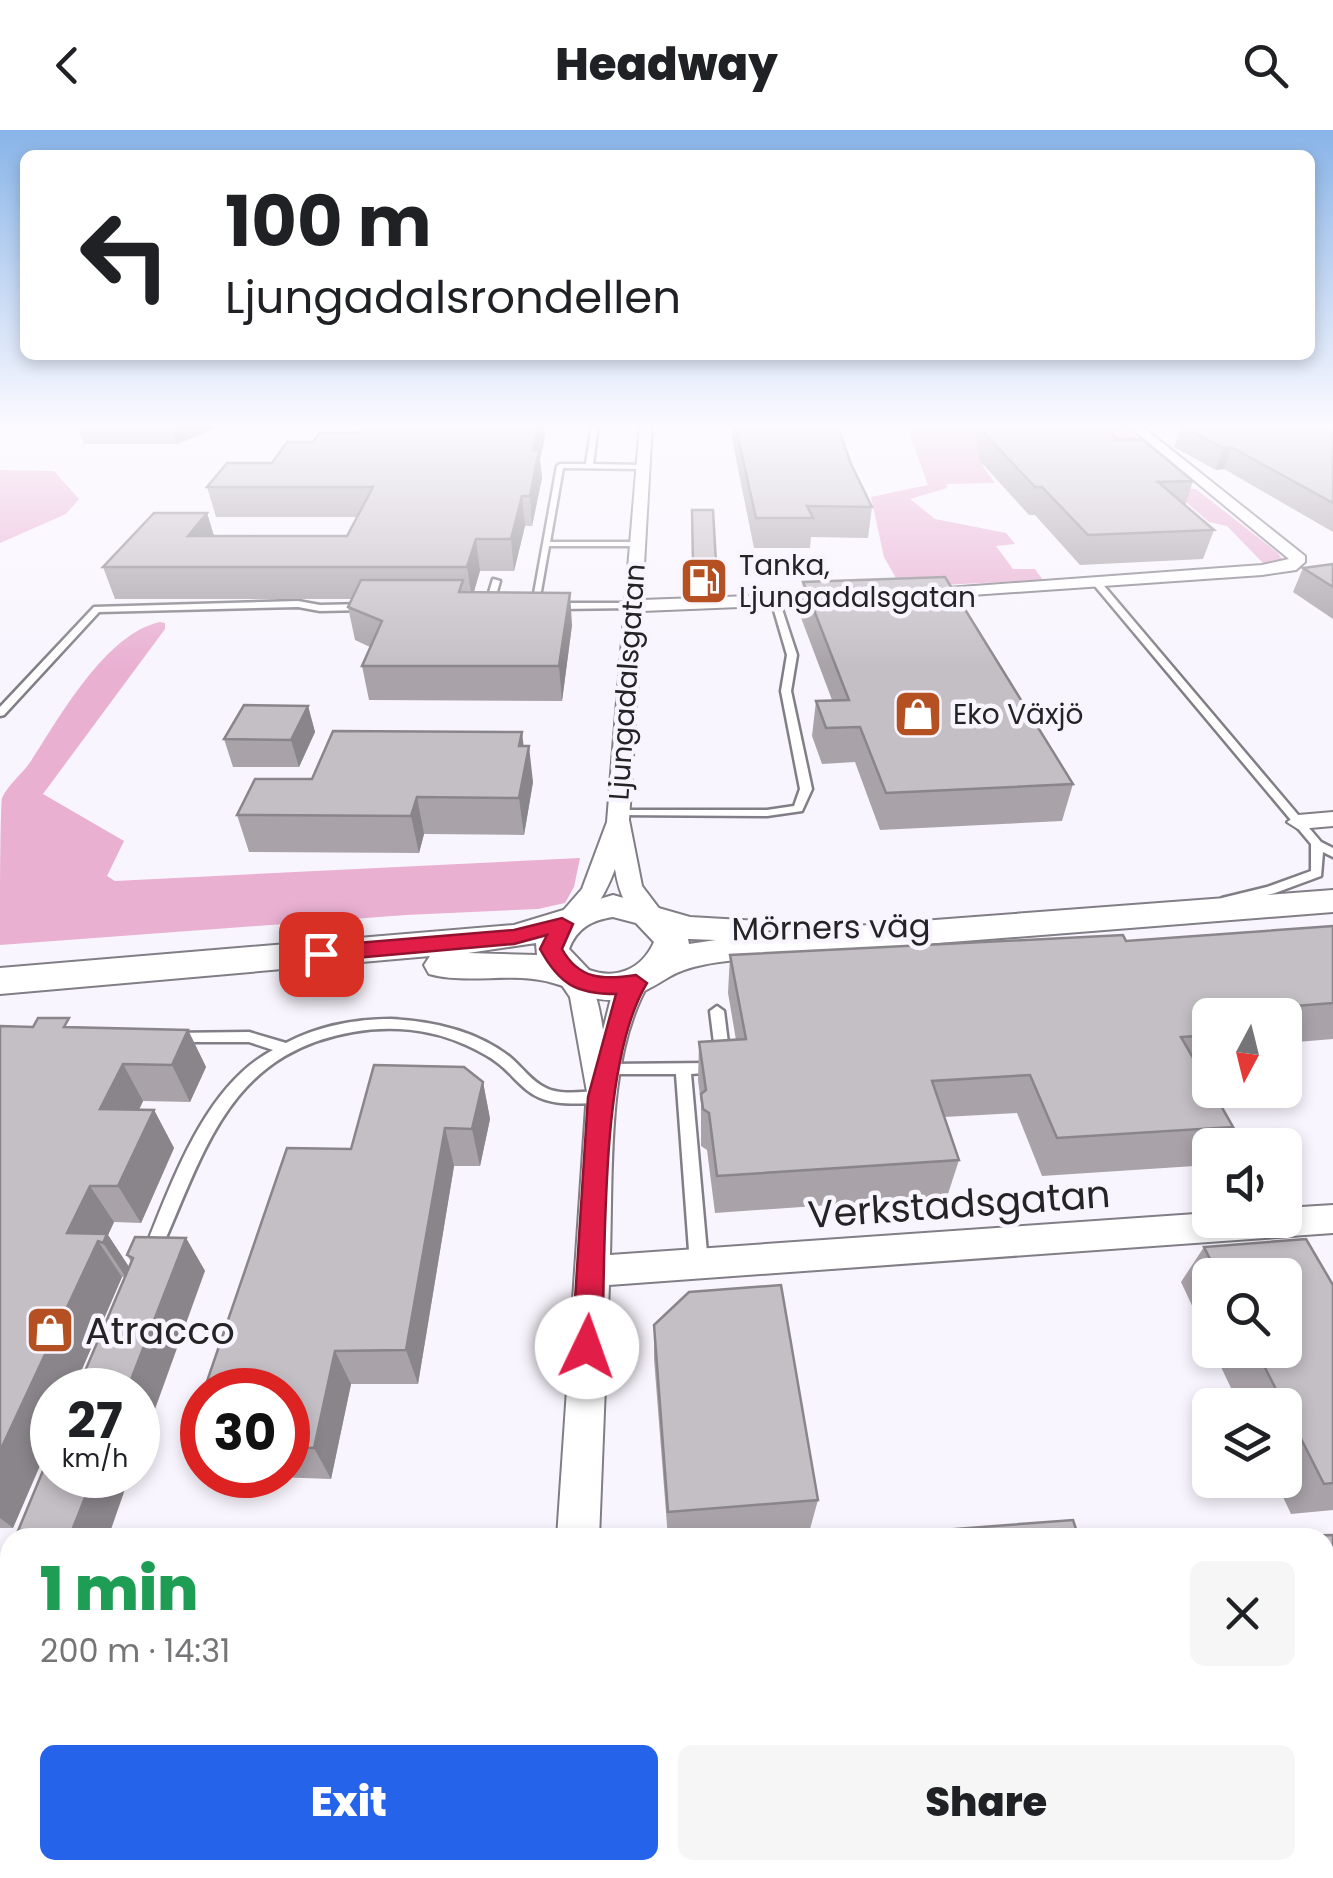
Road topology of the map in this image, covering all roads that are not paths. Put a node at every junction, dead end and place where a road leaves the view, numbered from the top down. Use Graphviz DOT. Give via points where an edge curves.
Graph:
graph roads {
  1 [pos="553,506"];
  2 [pos="639,506"];
  3 [pos="1233,506"];
  4 [pos="546,544"];
  5 [pos="637,544"];
  6 [pos="496,581"];
  7 [pos="1097,583"];
  8 [pos="110,594"];
  9 [pos="893,596"];
  10 [pos="854,597"];
  11 [pos="775,600"];
  12 [pos="378,605"];
  13 [pos="470,606"];
  14 [pos="489,606"];
  15 [pos="504,606"];
  16 [pos="631,606"];
  17 [pos="97,609"];
  18 [pos="0,713"];
  19 [pos="618,816"];
  20 [pos="1333,819"];
  21 [pos="1298,822"];
  22 [pos="1317,844"];
  23 [pos="1333,852"];
  24 [pos="1333,901"];
  25 [pos="1177,912"];
  26 [pos="655,918"];
  27 [pos="565,922"];
  28 [pos="1004,924"];
  29 [pos="101,974"];
  30 [pos="566,974"];
  31 [pos="650,974"];
  32 [pos="0,981"];
  33 [pos="717,1011"];
  34 [pos="152,1037"];
  35 [pos="282,1047"];
  36 [pos="683,1068"];
  37 [pos="604,1083"];
  38 [pos="1333,1219"];
  39 [pos="700,1264"];
  40 [pos="146,1265"];
  41 [pos="591,1271"];
  42 [pos="578,1528"];
  1 -- 4 [label="lane"];
  2 -- 5 [label="street, Ljungadalsgatan"];
  3 -- 7 [label="street" via="1299,559 1290,567"];
  4 -- 5 [label="lane"];
  4 -- 16 [label="lane" via="536,601"];
  5 -- 16 [label="street, Ljungadalsgatan"];
  6 -- 14 [label="lane"];
  7 -- 9 [label="street"];
  7 -- 21 [label="lane"];
  8 -- 17 [label="lane"];
  10 -- 11 [label="street"];
  11 -- 16 [label="street"];
  11 -- 19 [label="lane" via="792,654 786,691 806,789 798,808"];
  12 -- 17 [label="lane"];
  13 -- 14 [label="lane"];
  14 -- 15 [label="lane"];
  16 -- 19 [label="street, Ljungadalsgatan"];
  17 -- 18 [label="lane"];
  19 -- 26 [label="street, Ljungadalsgatan" via="630,886"];
  19 -- 27 [label="street, Ljungadalsgatan" via="598,886"];
  20 -- 21 [label="street"];
  21 -- 22 [label="lane"];
  22 -- 23 [label="lane"];
  22 -- 25 [label="lane" via="1317,873"];
  24 -- 25 [label="main road, Mörners väg"];
  25 -- 28 [label="main road, Mörners väg"];
  26 -- 27 [label="main road" via="613,906"];
  26 -- 28 [label="main road, Mörners väg" via="718,929"];
  26 -- 31 [label="main road" via="672,942"];
  27 -- 29 [label="main road" via="514,937"];
  27 -- 30 [label="main road" via="551,949"];
  28 -- 31 [label="main road, Mörners väg" via="760,945 690,956"];
  29 -- 30 [label="main road" via="469,964"];
  29 -- 32 [label="main road"];
  30 -- 31 [label="main road" via="599,985"];
  30 -- 37 [label="street" via="582,995"];
  31 -- 37 [label="street" via="625,998"];
  33 -- 36 [label="lane" via="724,1068"];
  34 -- 35 [label="lane" via="249,1038"];
  35 -- 37 [label="lane" via="367,1024 423,1026 501,1058 545,1095"];
  35 -- 40 [label="lane" via="222,1102"];
  36 -- 37 [label="lane"];
  36 -- 39 [label="lane"];
  37 -- 41 [label="street"];
  38 -- 39 [label="street, Verkstadsgatan"];
  39 -- 41 [label="street, Verkstadsgatan"];
  41 -- 42 [label="street"];
}
